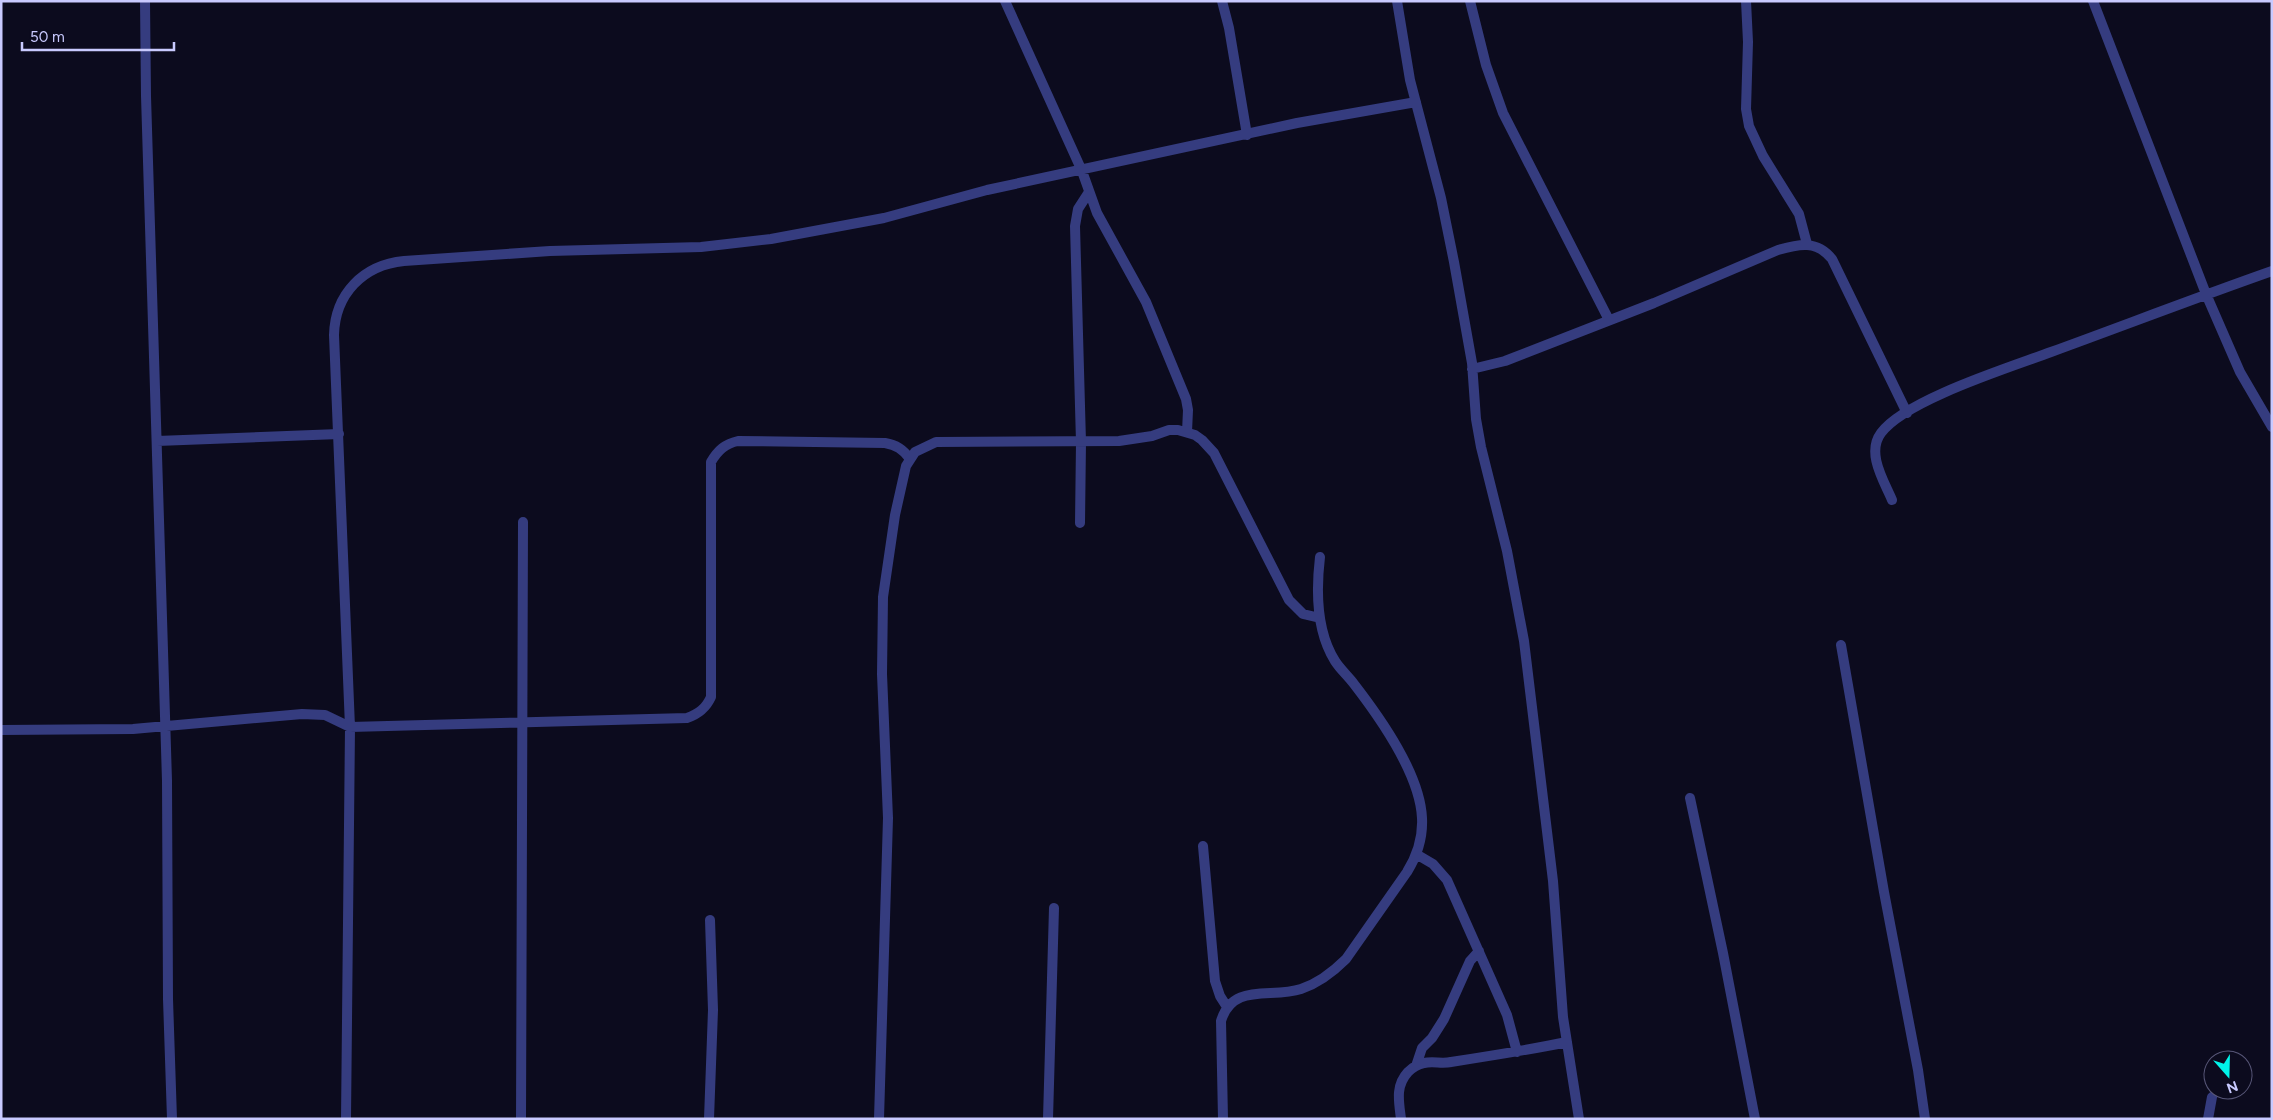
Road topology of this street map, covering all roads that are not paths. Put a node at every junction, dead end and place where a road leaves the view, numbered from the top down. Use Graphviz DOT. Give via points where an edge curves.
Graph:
graph roads {
  1 [pos="145,1"];
  2 [pos="1004,1"];
  3 [pos="1222,1"];
  4 [pos="1397,1"];
  5 [pos="1470,1"];
  6 [pos="1746,1"];
  7 [pos="2093,1"];
  8 [pos="1416,102"];
  9 [pos="1247,134"];
  10 [pos="1082,171"];
  11 [pos="1089,192"];
  12 [pos="1807,244"];
  13 [pos="2272,271"];
  14 [pos="2206,294"];
  15 [pos="1609,320"];
  16 [pos="1472,369"];
  17 [pos="1910,411"];
  18 [pos="2272,426"];
  19 [pos="1187,432"];
  20 [pos="339,434"];
  21 [pos="157,441"];
  22 [pos="1081,442"];
  23 [pos="910,459"];
  24 [pos="1892,500"];
  25 [pos="523,522"];
  26 [pos="1080,523"];
  27 [pos="1320,557"];
  28 [pos="1320,618"];
  29 [pos="1841,645"];
  30 [pos="522,723"];
  31 [pos="350,727"];
  32 [pos="165,728"];
  33 [pos="1,730"];
  34 [pos="1690,798"];
  35 [pos="1204,846"];
  36 [pos="1416,854"];
  37 [pos="1054,908"];
  38 [pos="710,920"];
  39 [pos="1478,951"];
  40 [pos="1226,1007"];
  41 [pos="1567,1042"];
  42 [pos="1517,1052"];
  43 [pos="1416,1066"];
  44 [pos="2211,1100"];
  45 [pos="172,1119"];
  46 [pos="346,1119"];
  47 [pos="521,1119"];
  48 [pos="708,1119"];
  49 [pos="879,1119"];
  50 [pos="1048,1119"];
  51 [pos="1223,1119"];
  52 [pos="1401,1119"];
  53 [pos="1579,1119"];
  54 [pos="1755,1119"];
  55 [pos="1925,1119"];
  56 [pos="2208,1119"];
  1 -- 21 [label="street"];
  2 -- 10 [label="street"];
  3 -- 9 [label="street" via="1230,28"];
  4 -- 8 [label="street"];
  5 -- 15 [label="street" via="1486,65 1503,113"];
  6 -- 12 [label="street" via="1746,109 1750,126 1763,156 1799,214"];
  7 -- 14 [label="street"];
  8 -- 9 [label="street"];
  8 -- 16 [label="street" via="1450,244"];
  9 -- 10 [label="street"];
  10 -- 11 [label="street"];
  10 -- 20 [label="street" via="987,190 884,218 771,239 701,247 550,251 382,265 354,282 337,312 334,336"];
  11 -- 19 [label="street" via="1107,233 1146,302 1186,399"];
  11 -- 22 [label="street" via="1078,209 1076,226"];
  12 -- 15 [label="street" via="1778,250 1698,286"];
  12 -- 17 [label="street" via="1820,247 1832,258"];
  13 -- 14 [label="street"];
  14 -- 17 [label="street" via="1941,395"];
  14 -- 18 [label="street" via="2240,372"];
  15 -- 16 [label="street" via="1505,361"];
  16 -- 41 [label="street" via="1481,447 1508,551 1525,649 1553,881"];
  17 -- 24 [label="street" via="1882,432 1876,448 1877,465"];
  19 -- 22 [label="street" via="1169,430 1127,440"];
  19 -- 28 [label="street" via="1202,440 1214,453 1289,600 1303,614"];
  20 -- 21 [label="street"];
  20 -- 31 [label="street"];
  21 -- 32 [label="street"];
  22 -- 23 [label="street" via="936,442 922,447"];
  22 -- 26 [label="street"];
  23 -- 30 [label="street" via="902,449 885,444 738,441 723,446 711,462 711,697 706,707 687,718"];
  23 -- 49 [label="street" via="888,555 882,636 888,818"];
  25 -- 30 [label="street"];
  27 -- 28 [label="street"];
  28 -- 36 [label="street" via="1335,660 1388,733 1416,790 1422,833"];
  29 -- 55 [label="street"];
  30 -- 31 [label="street"];
  30 -- 47 [label="street"];
  31 -- 32 [label="street" via="324,715 302,714"];
  31 -- 46 [label="street"];
  32 -- 33 [label="street"];
  32 -- 45 [label="street"];
  34 -- 54 [label="street"];
  35 -- 40 [label="street" via="1215,981"];
  36 -- 39 [label="street" via="1433,864 1448,880"];
  36 -- 40 [label="street" via="1407,872 1337,968 1301,989 1246,994"];
  37 -- 50 [label="street"];
  38 -- 48 [label="street" via="714,1010"];
  39 -- 42 [label="street" via="1507,1015"];
  39 -- 43 [label="street" via="1470,961 1444,1019 1422,1048"];
  40 -- 51 [label="street" via="1221,1021"];
  41 -- 42 [label="street"];
  41 -- 53 [label="street"];
  42 -- 43 [label="street"];
  43 -- 52 [label="street" via="1402,1078 1399,1087"];
  44 -- 56 [label="street"];
}
